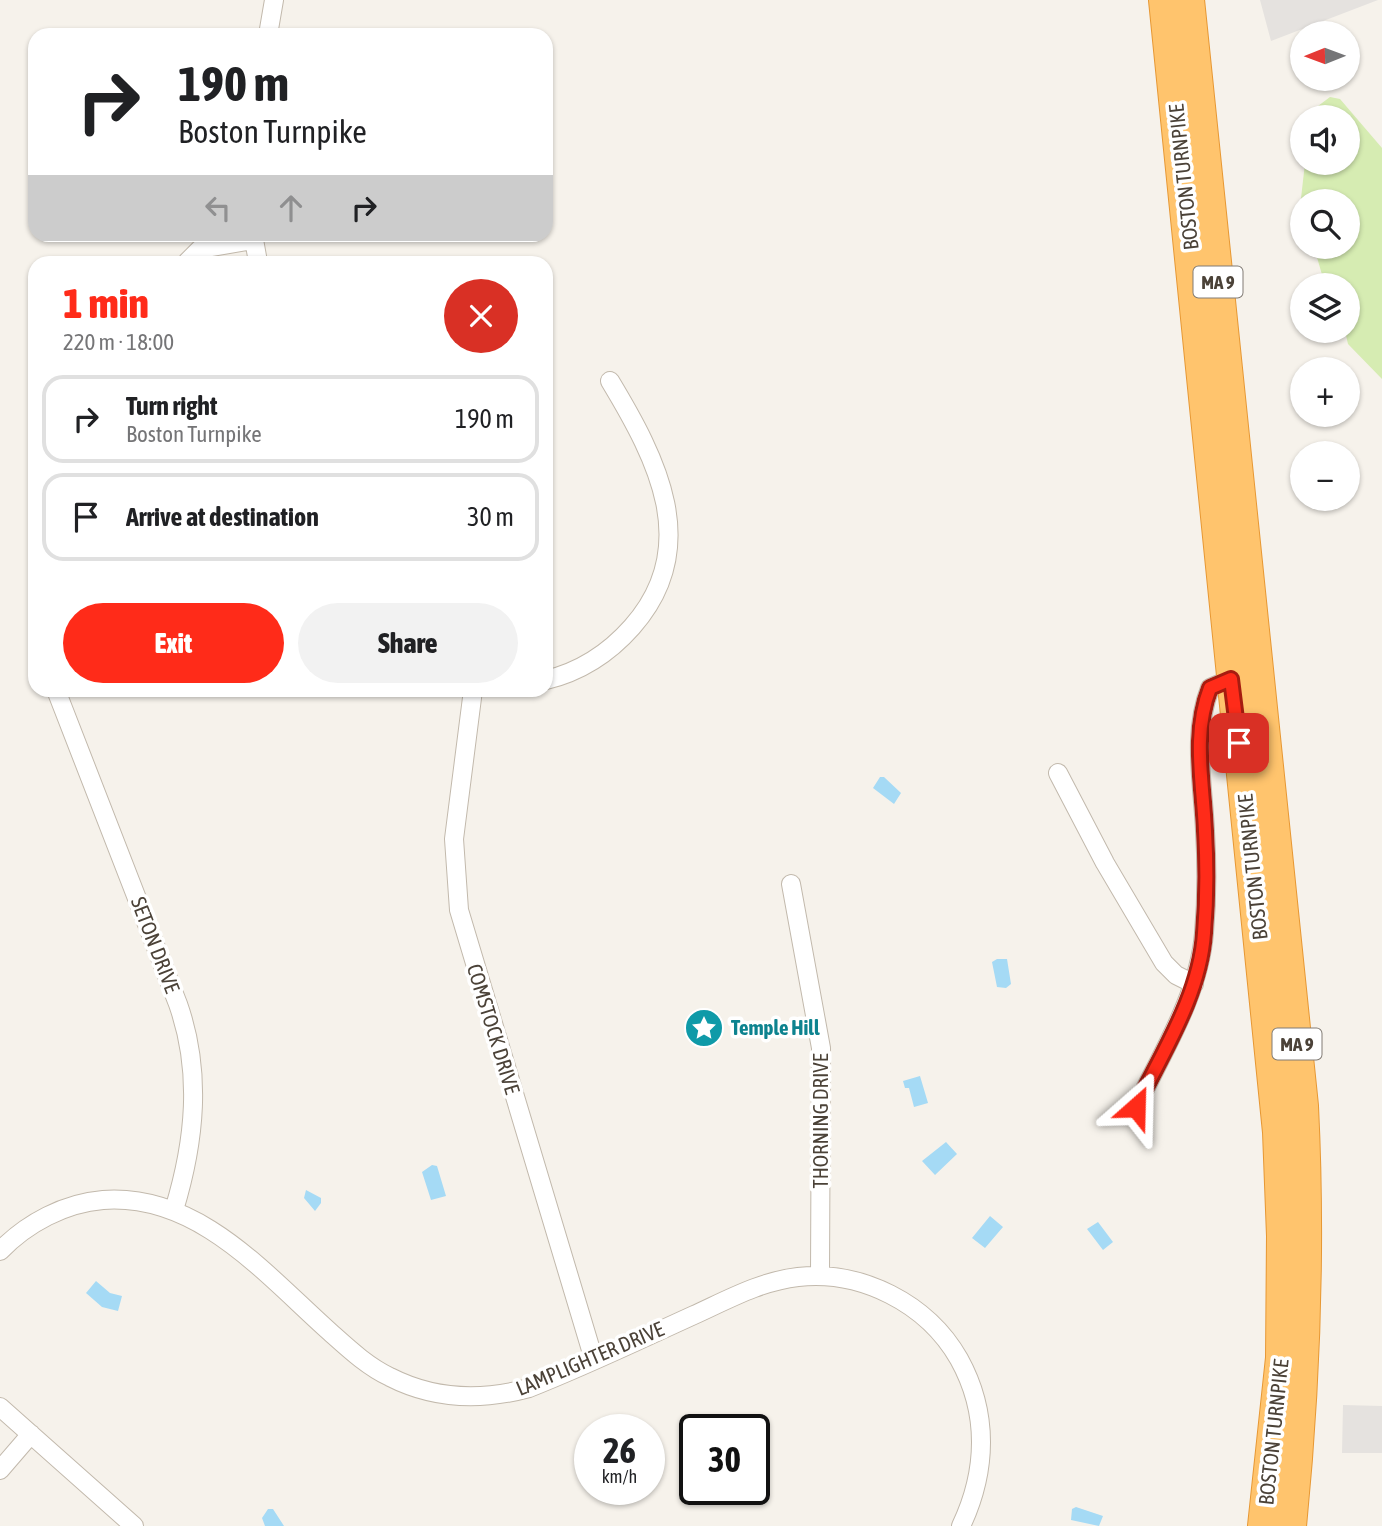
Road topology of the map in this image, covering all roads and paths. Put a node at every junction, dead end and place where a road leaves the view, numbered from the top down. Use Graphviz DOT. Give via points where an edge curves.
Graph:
graph roads {
  1 [pos="274,0"];
  2 [pos="1165,0"];
  3 [pos="1188,0"];
  4 [pos="269,28"];
  5 [pos="231,242"];
  6 [pos="193,256"];
  7 [pos="610,381"];
  8 [pos="553,677"];
  9 [pos="1231,679"];
  10 [pos="59,697"];
  11 [pos="472,697"];
  12 [pos="1058,773"];
  13 [pos="791,884"];
  14 [pos="1194,984"];
  15 [pos="1136,1107"];
  16 [pos="174,1210"];
  17 [pos="0,1251"];
  18 [pos="820,1276"];
  19 [pos="594,1360"];
  20 [pos="0,1407"];
  21 [pos="31,1434"];
  22 [pos="0,1470"];
  23 [pos="134,1526"];
  24 [pos="961,1526"];
  25 [pos="1264,1526"];
  26 [pos="1290,1526"];
  1 -- 4 [label="street"];
  2 -- 9 [label="highway, BOSTON TURNPIKE / MA 9" via="1209,414"];
  3 -- 26 [label="highway, BOSTON TURNPIKE / MA 9" via="1302,1105 1307,1283"];
  5 -- 6 [label="street" via="200,249"];
  7 -- 8 [label="street" via="659,475 668,515 666,556 649,604 627,632 598,658"];
  9 -- 14 [label="street" via="1210,688 1202,708 1199,746 1206,890 1204,936"];
  9 -- 25 [label="highway, BOSTON TURNPIKE / MA 9" via="1273,1046 1283,1211 1280,1386"];
  10 -- 16 [label="street, SETON DRIVE" via="191,1046 192,1132"];
  11 -- 19 [label="street, COMSTOCK DRIVE" via="454,839 458,910"];
  12 -- 14 [label="street" via="1164,963"];
  13 -- 18 [label="street, THORNING DRIVE" via="821,1048"];
  14 -- 15 [label="street"];
  16 -- 17 [label="street, LAMPLIGHTER DRIVE" via="132,1201 76,1205 23,1231"];
  16 -- 19 [label="street, LAMPLIGHTER DRIVE" via="231,1245 359,1357 410,1386 450,1396 489,1396 529,1388"];
  18 -- 19 [label="street, LAMPLIGHTER DRIVE" via="754,1288"];
  18 -- 24 [label="street, LAMPLIGHTER DRIVE" via="887,1292 925,1317 955,1352 974,1392 982,1437 978,1483"];
  20 -- 21 [label="street"];
  21 -- 22 [label="street"];
  21 -- 23 [label="street"];
}
